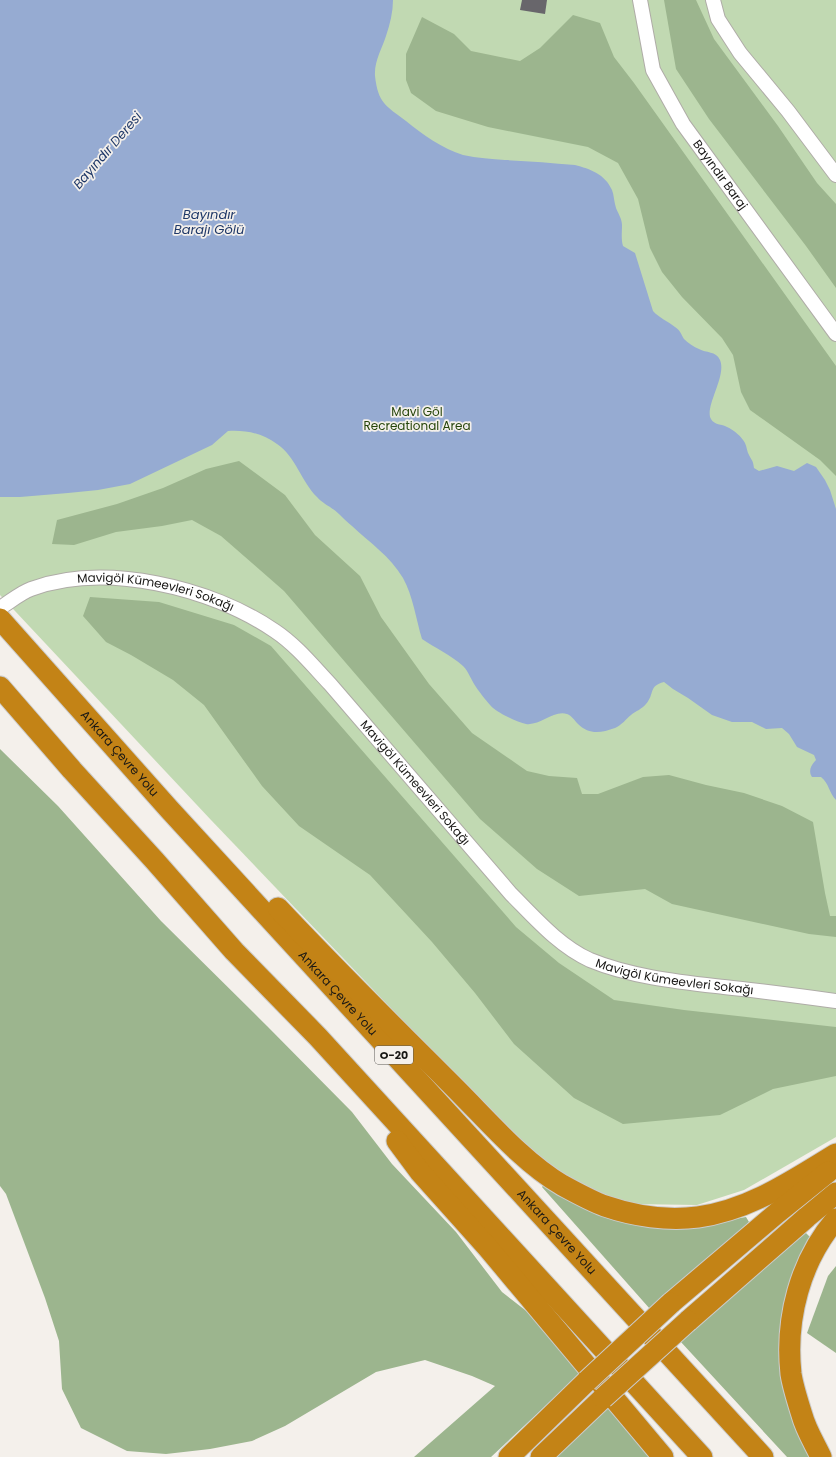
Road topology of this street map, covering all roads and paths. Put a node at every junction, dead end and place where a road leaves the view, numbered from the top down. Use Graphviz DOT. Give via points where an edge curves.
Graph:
graph roads {
  1 [pos="640,0"];
  2 [pos="713,0"];
  3 [pos="836,175"];
  4 [pos="836,334"];
  5 [pos="0,608"];
  6 [pos="0,619"];
  7 [pos="29,650"];
  8 [pos="0,687"];
  9 [pos="836,1002"];
  10 [pos="318,1037"];
  11 [pos="836,1154"];
  12 [pos="836,1165"];
  13 [pos="836,1193"];
  14 [pos="836,1219"];
  15 [pos="509,1457"];
  16 [pos="541,1457"];
  17 [pos="663,1457"];
  18 [pos="702,1457"];
  19 [pos="763,1457"];
  20 [pos="821,1457"];
  1 -- 4 [label="street, Bayındır Baraj" via="653,70 683,124"];
  2 -- 3 [label="street" via="718,19 740,53"];
  5 -- 9 [label="street, Mavigöl Kümeevleri Sokağı" via="29,590 55,582 87,578 143,581 225,603 252,616 276,632 300,653 330,684 511,894 565,945 590,960 650,976"];
  6 -- 7 [label="highway, O-20"];
  7 -- 11 [label="highway" via="152,770 289,919 399,1032 534,1165 561,1184 604,1206 628,1213 675,1218 698,1217 756,1201"];
  7 -- 19 [label="highway, Ankara Çevre Yolu / O-20" via="169,809"];
  8 -- 10 [label="highway" via="234,951"];
  10 -- 17 [label="highway" via="420,1172 488,1248"];
  10 -- 18 [label="highway"];
  12 -- 15 [label="highway, bridge" via="671,1304"];
  13 -- 16 [label="highway, bridge" via="688,1321"];
  14 -- 20 [label="highway" via="826,1230 810,1257 793,1310 790,1337 791,1374 802,1417"];
}
